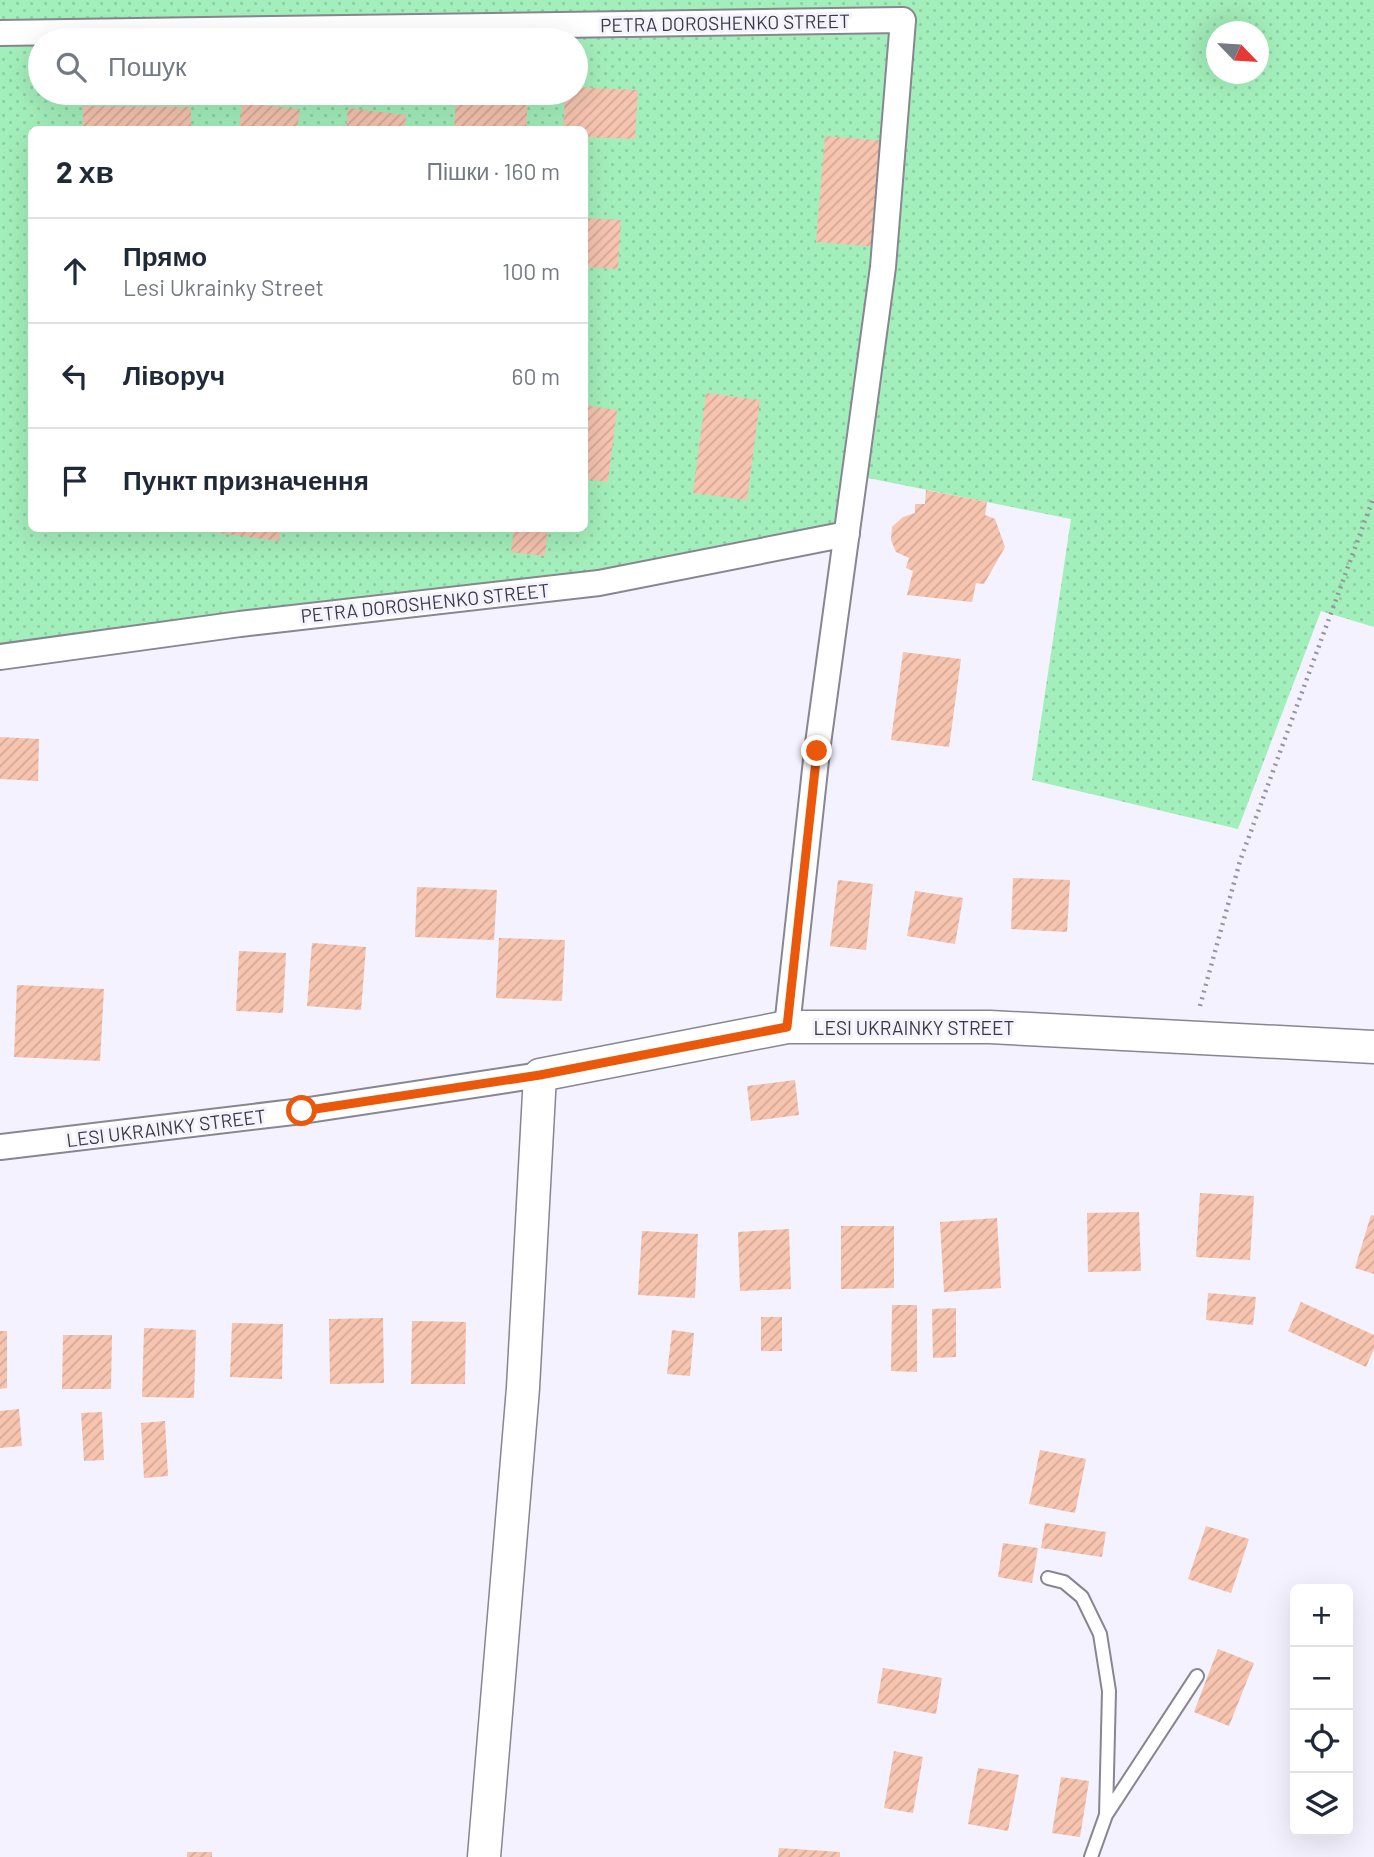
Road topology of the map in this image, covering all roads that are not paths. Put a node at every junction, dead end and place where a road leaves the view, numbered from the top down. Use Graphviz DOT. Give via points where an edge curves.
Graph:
graph roads {
  1 [pos="347,28"];
  2 [pos="0,33"];
  3 [pos="28,33"];
  4 [pos="847,534"];
  5 [pos="0,657"];
  6 [pos="787,1027"];
  7 [pos="1374,1046"];
  8 [pos="540,1075"];
  9 [pos="0,1147"];
  10 [pos="1048,1578"];
  11 [pos="1197,1676"];
  12 [pos="1106,1815"];
  13 [pos="484,1857"];
  14 [pos="1091,1857"];
  1 -- 4 [label="street, PETRA DOROSHENKO STREET" via="903,20 883,267"];
  2 -- 3 [label="street, PETRA DOROSHENKO STREET"];
  4 -- 5 [label="street, PETRA DOROSHENKO STREET" via="599,583"];
  4 -- 6 [label="street" via="817,751"];
  6 -- 7 [label="street, LESI UKRAINKY STREET" via="990,1027"];
  6 -- 8 [label="street, LESI UKRAINKY STREET"];
  8 -- 9 [label="street, LESI UKRAINKY STREET" via="302,1111"];
  8 -- 13 [label="street" via="523,1388"];
  10 -- 12 [label="lane" via="1064,1582 1082,1597 1100,1634 1108,1691"];
  11 -- 12 [label="lane"];
  12 -- 14 [label="lane"];
}
